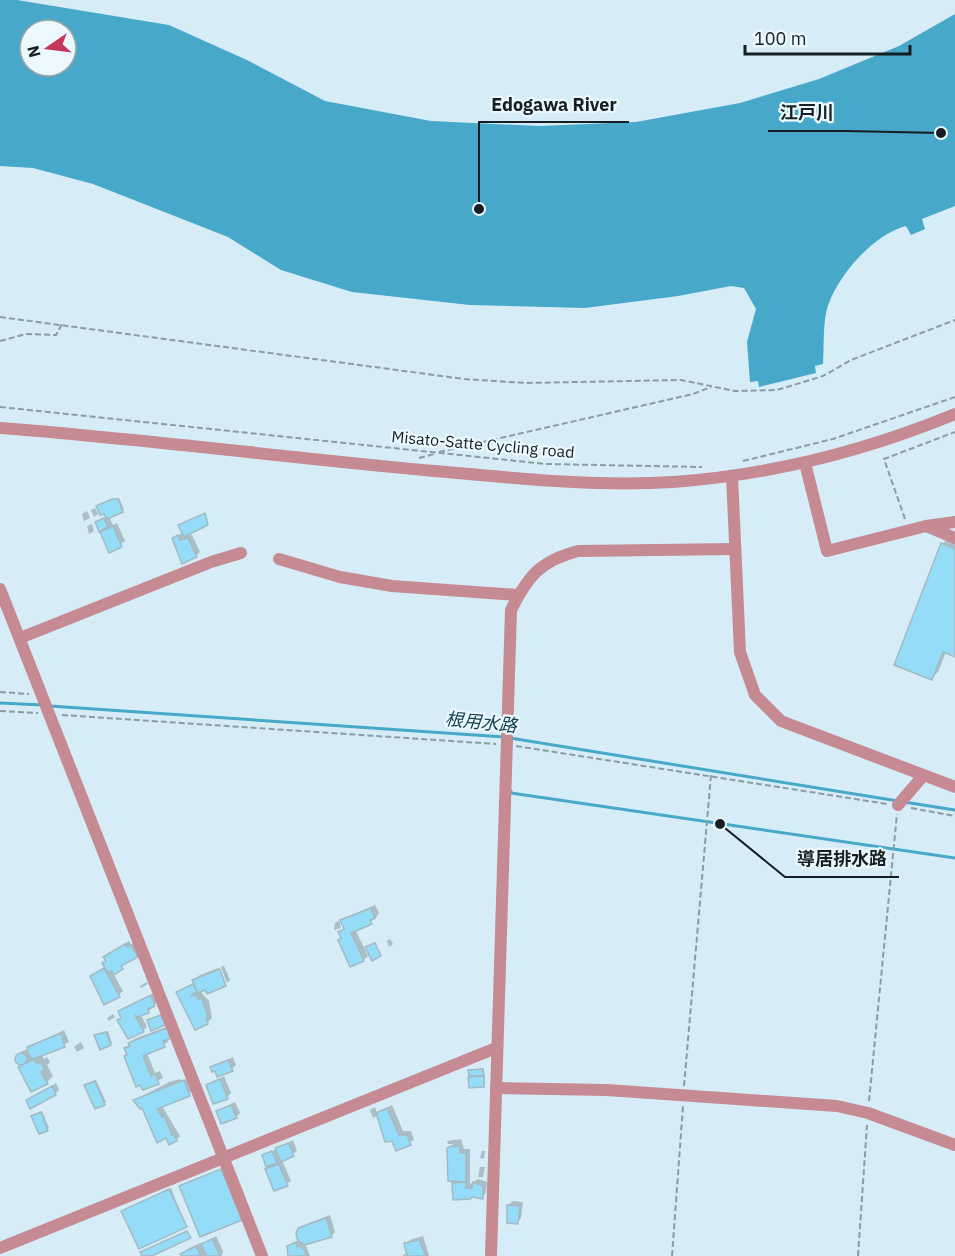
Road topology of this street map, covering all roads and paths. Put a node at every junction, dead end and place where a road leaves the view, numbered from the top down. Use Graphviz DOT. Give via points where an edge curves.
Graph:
graph roads {
  1 [pos="0,317"];
  2 [pos="955,320"];
  3 [pos="62,324"];
  4 [pos="0,341"];
  5 [pos="713,386"];
  6 [pos="955,398"];
  7 [pos="0,407"];
  8 [pos="955,414"];
  9 [pos="0,428"];
  10 [pos="955,432"];
  11 [pos="436,453"];
  12 [pos="409,458"];
  13 [pos="742,462"];
  14 [pos="805,463"];
  15 [pos="708,467"];
  16 [pos="732,476"];
  17 [pos="955,522"];
  18 [pos="926,526"];
  19 [pos="909,530"];
  20 [pos="955,538"];
  21 [pos="735,549"];
  22 [pos="241,553"];
  23 [pos="279,559"];
  24 [pos="0,589"];
  25 [pos="518,595"];
  26 [pos="20,638"];
  27 [pos="0,692"];
  28 [pos="41,694"];
  29 [pos="0,711"];
  30 [pos="48,714"];
  31 [pos="506,745"];
  32 [pos="711,775"];
  33 [pos="923,776"];
  34 [pos="955,787"];
  35 [pos="898,806"];
  36 [pos="955,816"];
  37 [pos="496,1048"];
  38 [pos="496,1088"];
  39 [pos="683,1095"];
  40 [pos="868,1113"];
  41 [pos="955,1145"];
  42 [pos="223,1159"];
  43 [pos="0,1248"];
  44 [pos="262,1256"];
  45 [pos="490,1256"];
  46 [pos="672,1256"];
  47 [pos="858,1256"];
  1 -- 3 [label="path"];
  2 -- 5 [label="path" via="851,360 799,385 750,392"];
  3 -- 4 [label="path" via="56,334 26,334"];
  3 -- 5 [label="path" via="464,379 526,383 681,380"];
  5 -- 11 [label="path" via="693,394"];
  6 -- 13 [label="path" via="833,439"];
  7 -- 11 [label="path, Misato-Satte Cycling road"];
  8 -- 14 [label="street"];
  9 -- 16 [label="street" via="528,479 615,484"];
  10 -- 19 [label="path" via="884,459"];
  11 -- 12 [label="path"];
  11 -- 15 [label="path, Misato-Satte Cycling road" via="546,464"];
  14 -- 16 [label="street"];
  14 -- 19 [label="street" via="827,551"];
  16 -- 21 [label="street"];
  17 -- 18 [label="street"];
  18 -- 19 [label="street"];
  18 -- 20 [label="street"];
  21 -- 25 [label="street" via="578,551 556,556 538,569"];
  21 -- 33 [label="street" via="740,652 755,695 768,711 781,722"];
  22 -- 26 [label="street"];
  23 -- 25 [label="street" via="340,577 392,586"];
  24 -- 26 [label="street"];
  25 -- 31 [label="street" via="511,610"];
  26 -- 28 [label="street"];
  27 -- 28 [label="path"];
  28 -- 30 [label="street"];
  29 -- 30 [label="path"];
  30 -- 31 [label="path"];
  30 -- 42 [label="street"];
  31 -- 32 [label="path"];
  31 -- 37 [label="street"];
  32 -- 35 [label="path"];
  32 -- 39 [label="path"];
  33 -- 34 [label="street"];
  33 -- 35 [label="street"];
  35 -- 36 [label="path"];
  35 -- 40 [label="path"];
  37 -- 38 [label="street"];
  37 -- 42 [label="street"];
  38 -- 39 [label="street"];
  38 -- 45 [label="street"];
  39 -- 40 [label="street" via="837,1106"];
  39 -- 46 [label="path"];
  40 -- 41 [label="street"];
  40 -- 47 [label="path"];
  42 -- 43 [label="street"];
  42 -- 44 [label="street"];
}
